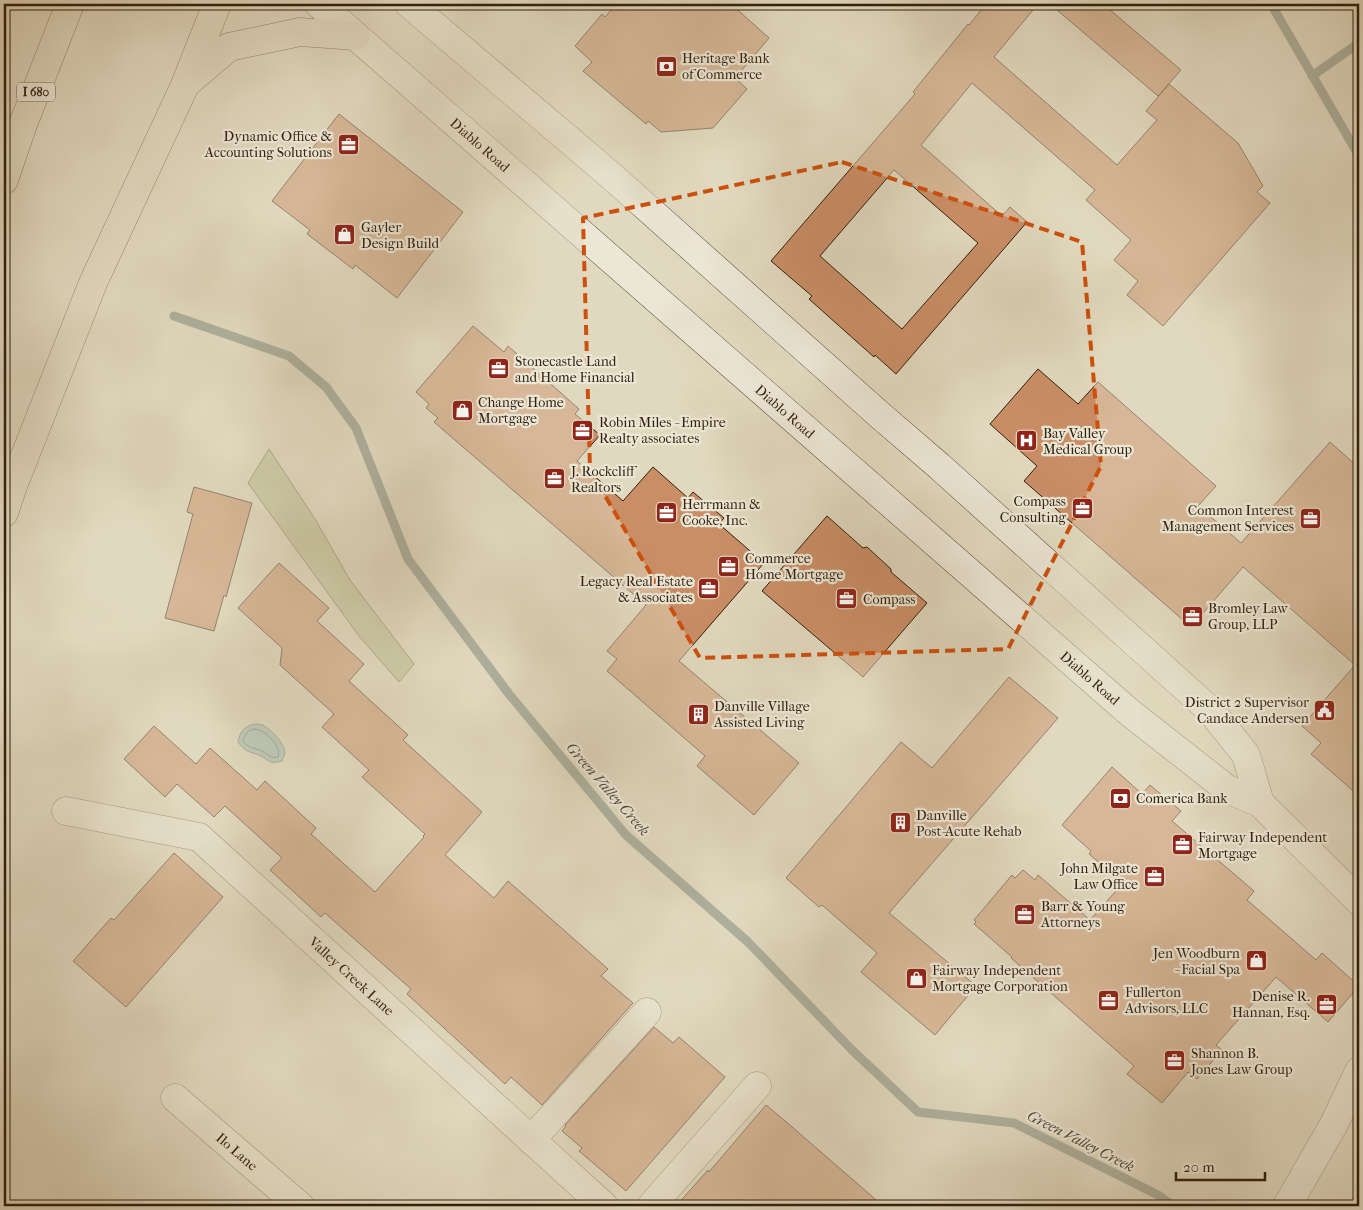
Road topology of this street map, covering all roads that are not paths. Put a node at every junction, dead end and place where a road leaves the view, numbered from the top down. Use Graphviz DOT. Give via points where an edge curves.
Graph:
graph roads {
  1 [pos="70,4"];
  2 [pos="217,4"];
  3 [pos="319,4"];
  4 [pos="409,4"];
  5 [pos="356,36"];
  6 [pos="185,85"];
  7 [pos="4,180"];
  8 [pos="4,513"];
  9 [pos="1260,803"];
  10 [pos="66,811"];
  11 [pos="1359,901"];
  12 [pos="647,1012"];
  13 [pos="1359,1071"];
  14 [pos="756,1086"];
  15 [pos="175,1098"];
  16 [pos="532,1140"];
  17 [pos="300,1206"];
  18 [pos="604,1206"];
  19 [pos="651,1206"];
  20 [pos="1288,1206"];
  1 -- 7 [label="highway, I 680"];
  2 -- 6 [label="highway"];
  3 -- 5 [label="street, Diablo Road"];
  4 -- 9 [label="street, Diablo Road" via="630,192 1211,711 1246,755"];
  5 -- 6 [label="highway" via="300,32 229,47"];
  5 -- 9 [label="street, Diablo Road" via="1129,712 1227,790"];
  6 -- 8 [label="highway" via="93,283"];
  9 -- 11 [label="street, Diablo Road"];
  10 -- 16 [label="street, Valley Creek Lane" via="199,837"];
  12 -- 16 [label="street"];
  13 -- 20 [label="street" via="1334,1124"];
  14 -- 19 [label="street"];
  15 -- 17 [label="street, Ilo Lane"];
  16 -- 18 [label="street, Valley Creek Lane"];
}
